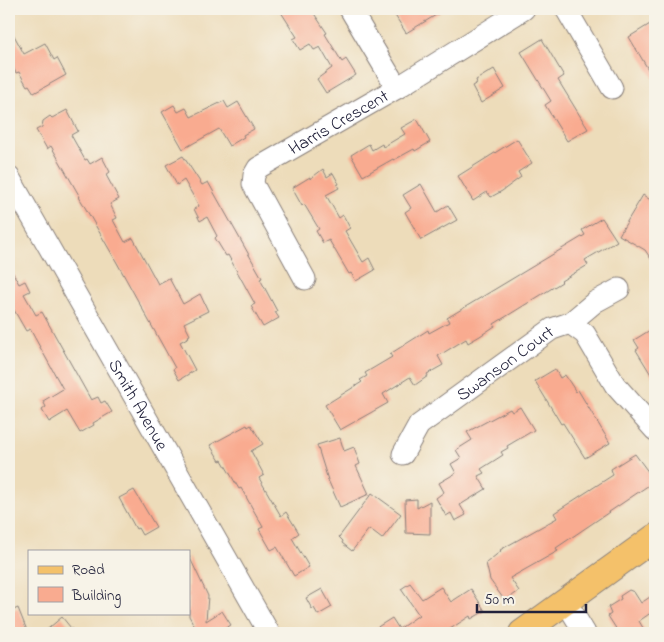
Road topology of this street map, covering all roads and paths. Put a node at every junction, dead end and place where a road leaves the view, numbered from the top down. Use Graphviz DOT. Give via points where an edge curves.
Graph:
graph roads {
  1 [pos="350,9"];
  2 [pos="524,9"];
  3 [pos="566,9"];
  4 [pos="397,88"];
  5 [pos="612,88"];
  6 [pos="9,177"];
  7 [pos="306,279"];
  8 [pos="619,289"];
  9 [pos="570,323"];
  10 [pos="655,430"];
  11 [pos="403,454"];
  12 [pos="655,537"];
  13 [pos="566,602"];
  14 [pos="269,633"];
  15 [pos="522,633"];
  16 [pos="585,633"];
  1 -- 4 [label="street"];
  2 -- 4 [label="street, Harris Crescent"];
  3 -- 5 [label="street"];
  4 -- 7 [label="street, Harris Crescent" via="258,168 254,175 257,193"];
  6 -- 14 [label="street, Smith Avenue"];
  8 -- 9 [label="street, Swanson Court" via="595,302"];
  9 -- 10 [label="street" via="585,334 615,385"];
  9 -- 11 [label="street, Swanson Court" via="552,329 419,425"];
  12 -- 13 [label="main road"];
  13 -- 15 [label="main road"];
  13 -- 16 [label="street"];
}
